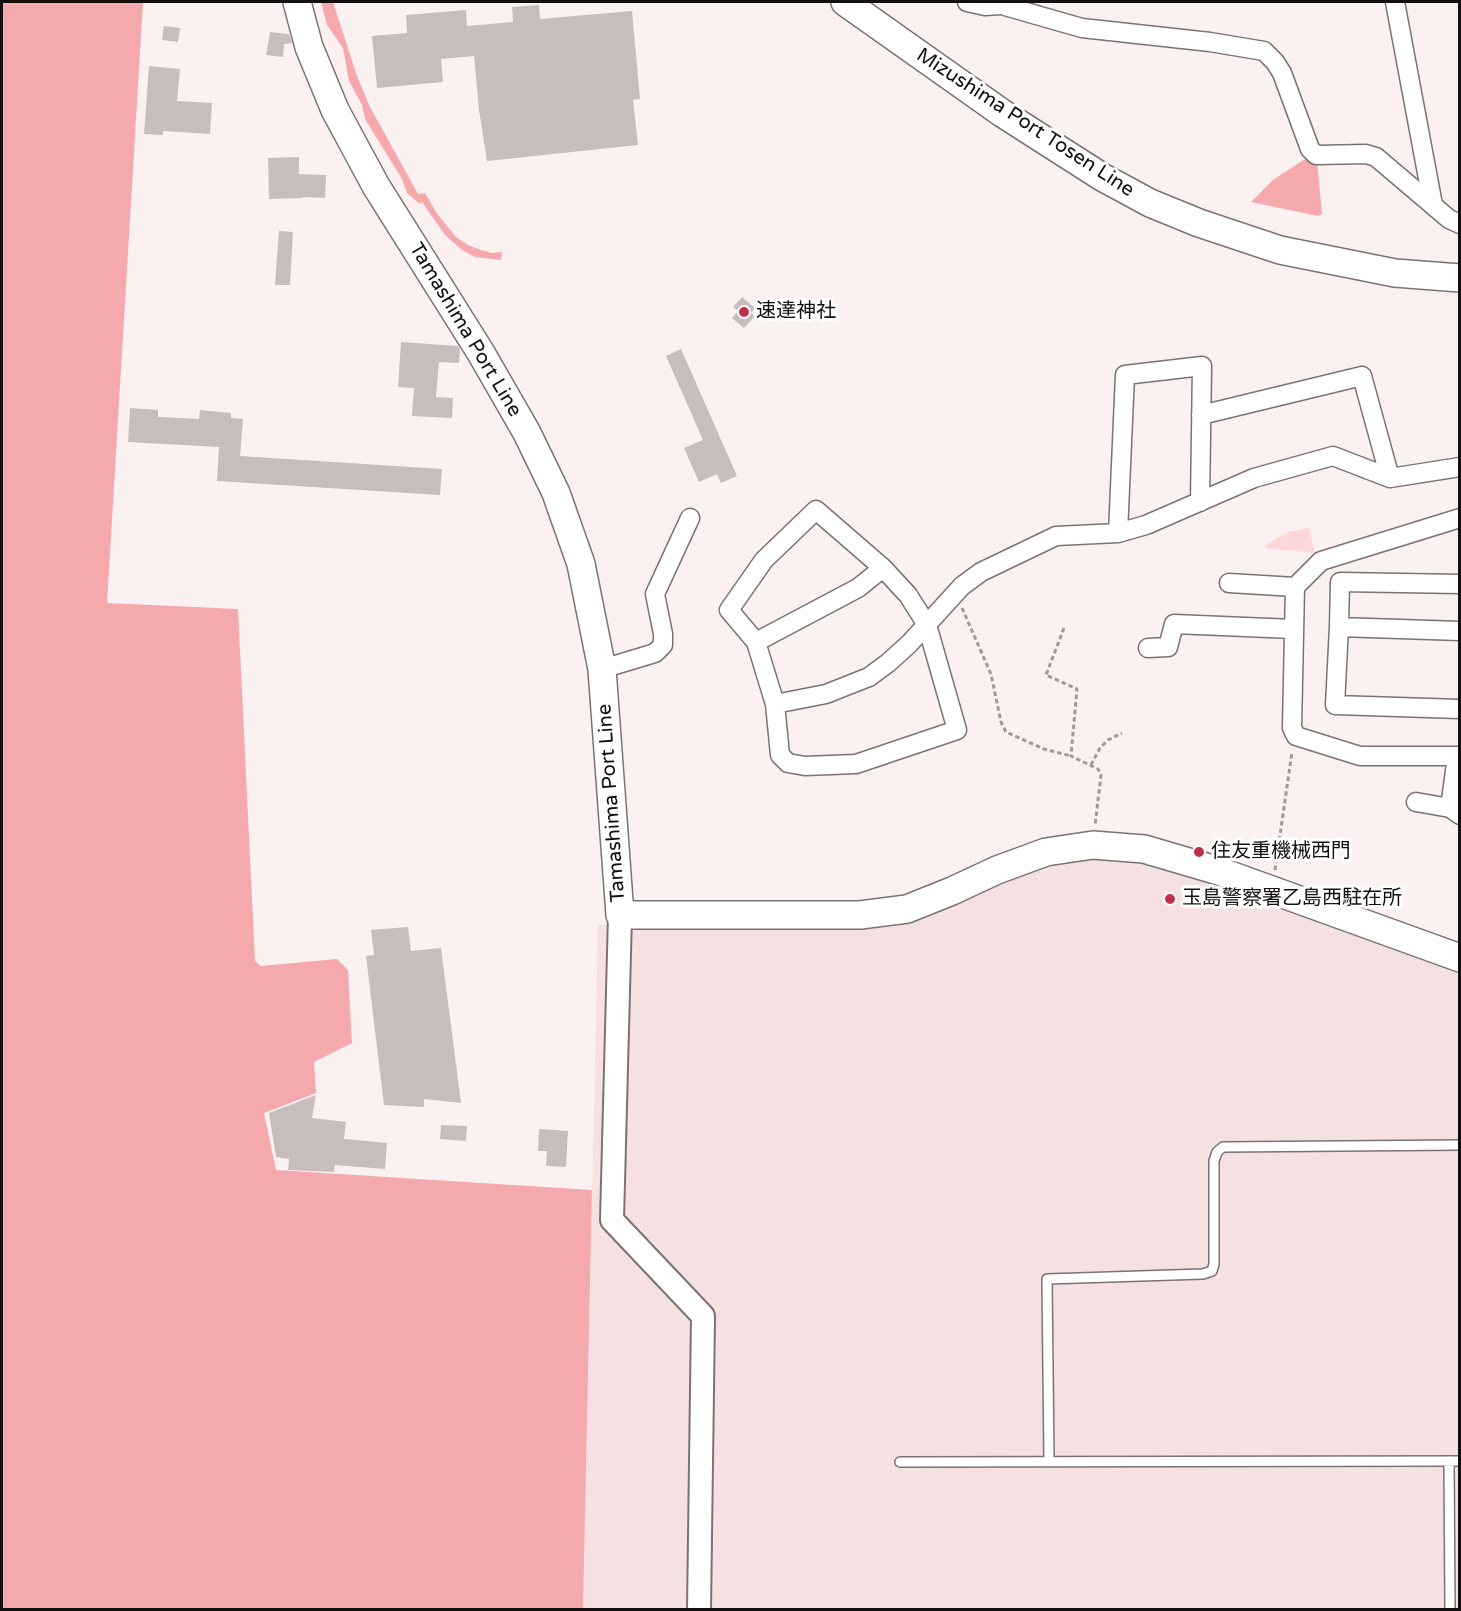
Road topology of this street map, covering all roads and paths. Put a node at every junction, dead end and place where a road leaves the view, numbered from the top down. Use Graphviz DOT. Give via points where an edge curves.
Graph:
graph roads {
  1 [pos="297,2"];
  2 [pos="845,2"];
  3 [pos="967,2"];
  4 [pos="1029,2"];
  5 [pos="1395,2"];
  6 [pos="1005,6"];
  7 [pos="1102,177"];
  8 [pos="1432,205"];
  9 [pos="1460,224"];
  10 [pos="1460,262"];
  11 [pos="1460,278"];
  12 [pos="1460,297"];
  13 [pos="1201,415"];
  14 [pos="1460,467"];
  15 [pos="1390,478"];
  16 [pos="1200,502"];
  17 [pos="690,518"];
  18 [pos="1460,518"];
  19 [pos="1118,533"];
  20 [pos="883,568"];
  21 [pos="1229,583"];
  22 [pos="1460,584"];
  23 [pos="1294,587"];
  24 [pos="957,592"];
  25 [pos="927,625"];
  26 [pos="1339,627"];
  27 [pos="1064,628"];
  28 [pos="1293,629"];
  29 [pos="1460,631"];
  30 [pos="756,642"];
  31 [pos="1148,648"];
  32 [pos="602,669"];
  33 [pos="775,704"];
  34 [pos="1460,709"];
  35 [pos="1122,734"];
  36 [pos="1296,736"];
  37 [pos="1071,756"];
  38 [pos="1458,756"];
  39 [pos="1091,765"];
  40 [pos="1416,802"];
  41 [pos="1455,812"];
  42 [pos="1093,845"];
  43 [pos="1273,890"];
  44 [pos="620,915"];
  45 [pos="1460,958"];
  46 [pos="1460,1145"];
  47 [pos="1049,1461"];
  48 [pos="1449,1461"];
  49 [pos="1460,1461"];
  50 [pos="900,1462"];
  51 [pos="699,1610"];
  52 [pos="1450,1610"];
  1 -- 32 [label="main road, Tamashima Port Line" via="309,46 335,110 376,186 481,353 556,493 581,564"];
  2 -- 7 [label="main road, Mizushima Port Tosen Line" via="1002,113"];
  3 -- 6 [label="street"];
  4 -- 6 [label="street"];
  5 -- 8 [label="street"];
  6 -- 8 [label="street" via="1082,28 1264,51 1282,73 1310,149 1316,155 1376,157"];
  7 -- 10 [label="main road" via="1159,191 1277,234 1367,254"];
  7 -- 11 [label="main road, Mizushima Port Tosen Line" via="1150,203 1280,250 1395,273"];
  7 -- 12 [label="main road" via="1141,212 1191,236 1278,266"];
  8 -- 9 [label="street"];
  13 -- 15 [label="street" via="1362,376"];
  13 -- 16 [label="street"];
  13 -- 19 [label="street" via="1202,366 1125,375"];
  14 -- 15 [label="street"];
  15 -- 16 [label="street" via="1333,456 1254,478"];
  16 -- 19 [label="street"];
  17 -- 32 [label="street" via="656,594 663,645 655,653"];
  18 -- 23 [label="street" via="1321,561"];
  19 -- 24 [label="street" via="1056,536 981,572"];
  20 -- 25 [label="street" via="908,595"];
  20 -- 30 [label="street" via="858,588"];
  20 -- 30 [label="street" via="816,510 764,560 729,610"];
  21 -- 23 [label="street"];
  22 -- 26 [label="street" via="1340,582"];
  23 -- 28 [label="street"];
  24 -- 25 [label="street"];
  24 -- 37 [label="path" via="991,674 1004,729 1023,741"];
  25 -- 33 [label="street" via="869,677 826,694"];
  25 -- 33 [label="street" via="957,730 856,764 805,766 788,763 780,755"];
  26 -- 29 [label="street"];
  26 -- 34 [label="street" via="1335,705"];
  27 -- 37 [label="path" via="1046,675 1077,689"];
  28 -- 31 [label="street" via="1174,624 1168,646"];
  28 -- 36 [label="street" via="1292,728"];
  30 -- 33 [label="street"];
  32 -- 44 [label="main road, Tamashima Port Line"];
  35 -- 39 [label="path" via="1107,740"];
  36 -- 38 [label="street" via="1360,756"];
  36 -- 43 [label="path"];
  37 -- 39 [label="path"];
  38 -- 41 [label="street"];
  39 -- 42 [label="path" via="1101,775"];
  40 -- 41 [label="street"];
  42 -- 43 [label="main road, Tamashima Port Line" via="1144,849"];
  42 -- 44 [label="main road, Tamashima Port Line" via="1046,852 907,909 860,915"];
  43 -- 45 [label="main road, Tamashima Port Line"];
  44 -- 51 [label="street" via="612,1220 703,1316"];
  46 -- 47 [label="lane" via="1223,1147 1214,1161 1212,1271 1047,1279"];
  47 -- 48 [label="lane"];
  47 -- 50 [label="lane"];
  48 -- 49 [label="lane"];
  48 -- 52 [label="lane"];
}
